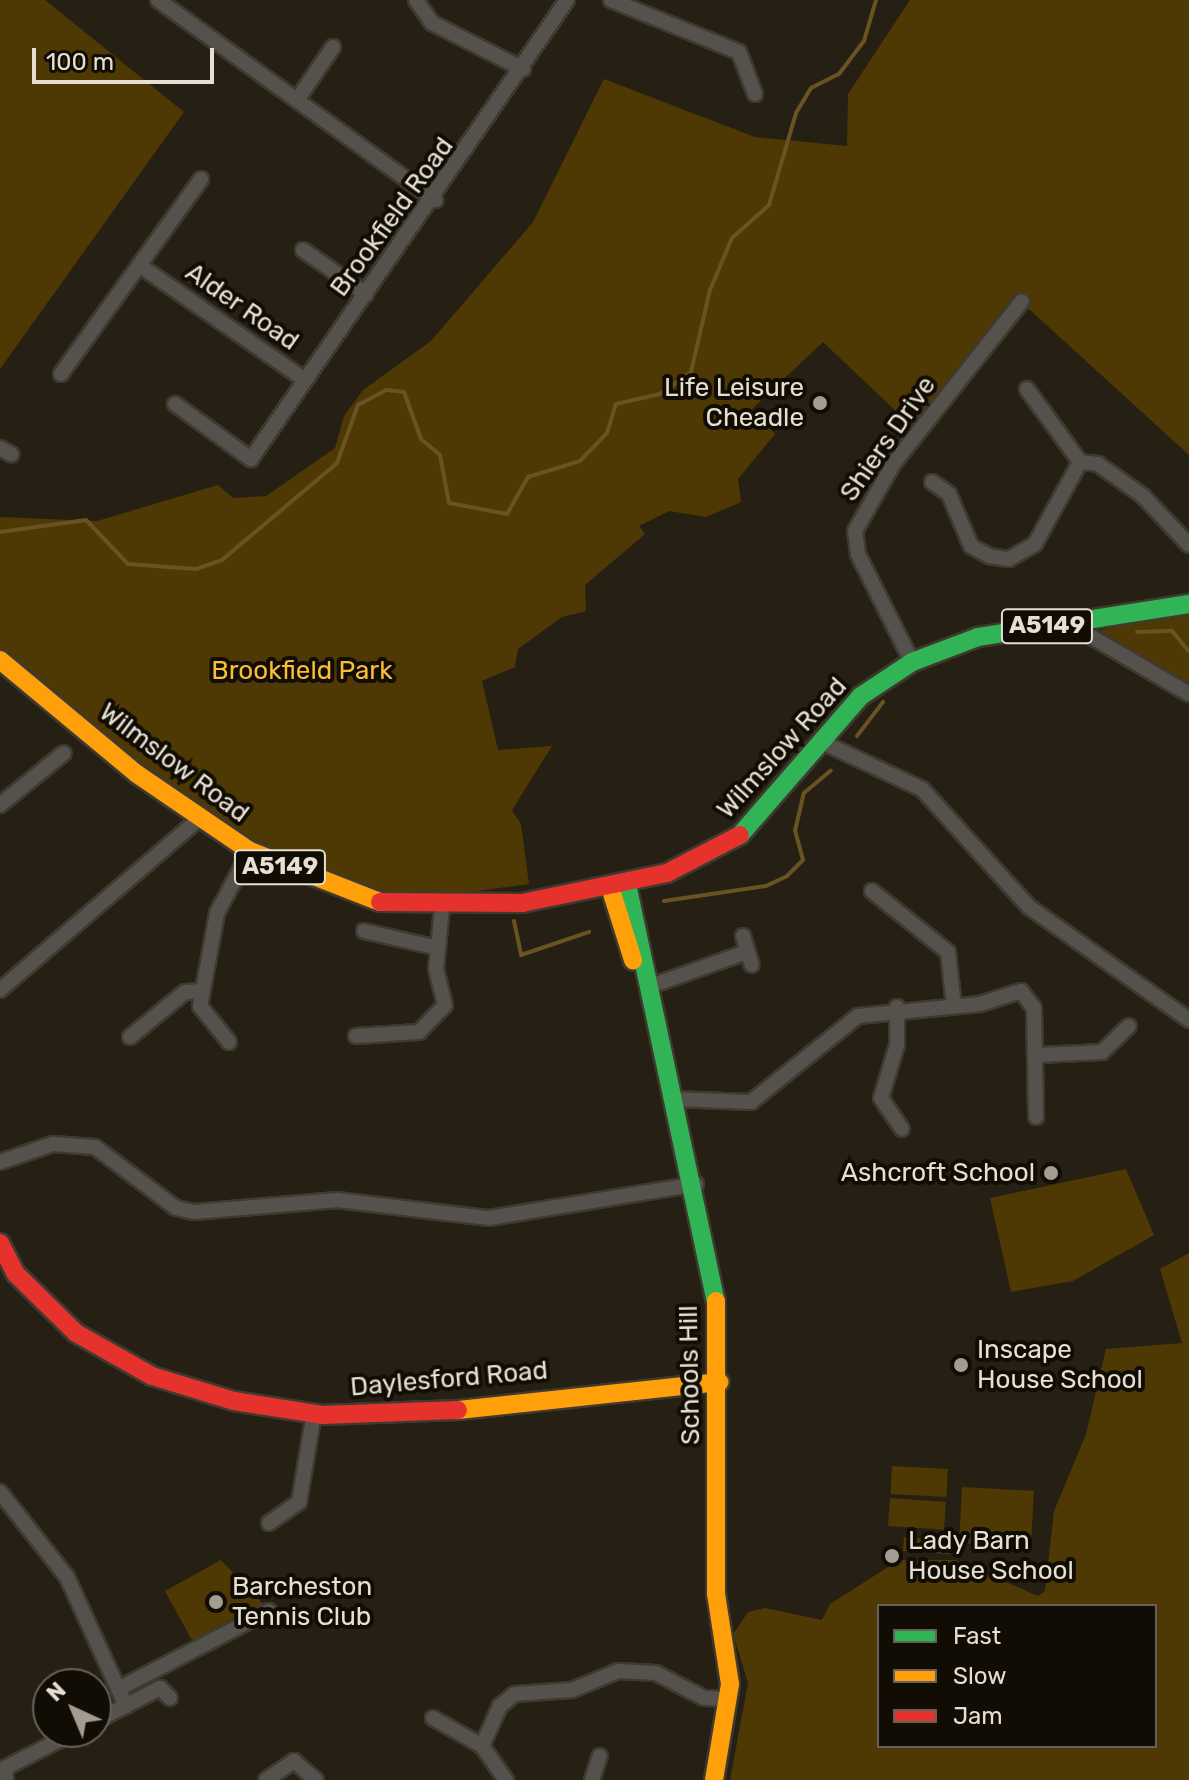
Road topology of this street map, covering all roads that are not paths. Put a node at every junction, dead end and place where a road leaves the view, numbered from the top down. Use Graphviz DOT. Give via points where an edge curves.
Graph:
graph roads {
  1 [pos="158,0"];
  2 [pos="416,0"];
  3 [pos="567,0"];
  4 [pos="611,0"];
  5 [pos="333,47"];
  6 [pos="523,69"];
  7 [pos="755,94"];
  8 [pos="297,100"];
  9 [pos="201,179"];
  10 [pos="435,200"];
  11 [pos="303,250"];
  12 [pos="145,269"];
  13 [pos="366,294"];
  14 [pos="1022,301"];
  15 [pos="61,374"];
  16 [pos="305,380"];
  17 [pos="1027,389"];
  18 [pos="175,404"];
  19 [pos="1080,462"];
  20 [pos="932,482"];
  21 [pos="1189,545"];
  22 [pos="1189,604"];
  23 [pos="1068,623"];
  24 [pos="0,660"];
  25 [pos="912,662"];
  26 [pos="1189,694"];
  27 [pos="822,742"];
  28 [pos="64,753"];
  29 [pos="0,805"];
  30 [pos="201,817"];
  31 [pos="250,851"];
  32 [pos="618,886"];
  33 [pos="872,891"];
  34 [pos="442,907"];
  35 [pos="364,931"];
  36 [pos="743,936"];
  37 [pos="438,948"];
  38 [pos="646,981"];
  39 [pos="0,990"];
  40 [pos="202,991"];
  41 [pos="954,1006"];
  42 [pos="897,1007"];
  43 [pos="1189,1020"];
  44 [pos="1129,1026"];
  45 [pos="356,1036"];
  46 [pos="130,1037"];
  47 [pos="229,1042"];
  48 [pos="1039,1055"];
  49 [pos="673,1099"];
  50 [pos="1036,1117"];
  51 [pos="902,1129"];
  52 [pos="0,1162"];
  53 [pos="696,1184"];
  54 [pos="0,1243"];
  55 [pos="720,1382"];
  56 [pos="314,1413"];
  57 [pos="0,1492"];
  58 [pos="269,1523"];
  59 [pos="269,1611"];
  60 [pos="118,1689"];
  61 [pos="170,1698"];
  62 [pos="729,1699"];
  63 [pos="126,1706"];
  64 [pos="112,1713"];
  65 [pos="433,1718"];
  66 [pos="482,1746"];
  67 [pos="44,1748"];
  68 [pos="600,1756"];
  69 [pos="6,1780"];
  70 [pos="266,1780"];
  71 [pos="316,1780"];
  72 [pos="506,1780"];
  73 [pos="592,1780"];
  74 [pos="714,1780"];
  1 -- 8 [label="street"];
  2 -- 6 [label="street" via="432,23"];
  3 -- 6 [label="street, Brookfield Road"];
  4 -- 7 [label="street" via="739,52"];
  5 -- 8 [label="street"];
  6 -- 10 [label="street, Brookfield Road"];
  8 -- 10 [label="street"];
  9 -- 12 [label="street"];
  10 -- 13 [label="street, Brookfield Road"];
  11 -- 13 [label="street"];
  12 -- 15 [label="street"];
  12 -- 16 [label="street, Alder Road"];
  13 -- 16 [label="street, Brookfield Road"];
  14 -- 25 [label="street, Shiers Drive" via="894,463 855,531 858,554"];
  16 -- 18 [label="street, Brookfield Road" via="251,459"];
  17 -- 19 [label="street"];
  19 -- 20 [label="street" via="1067,475 1055,516 1035,544 1009,559 971,546 949,494"];
  19 -- 21 [label="street" via="1098,464 1143,496"];
  22 -- 23 [label="street, A5149"];
  23 -- 25 [label="street, A5149" via="978,637"];
  23 -- 26 [label="street"];
  24 -- 30 [label="street, Wilmslow Road / A5149"];
  25 -- 27 [label="street, Wilmslow Road / A5149" via="861,696"];
  27 -- 32 [label="street, Wilmslow Road / A5149" via="739,836 667,873"];
  27 -- 43 [label="street" via="922,789 1029,907"];
  28 -- 29 [label="street"];
  30 -- 31 [label="street, Wilmslow Road / A5149"];
  30 -- 39 [label="street"];
  31 -- 34 [label="street, Wilmslow Road / A5149" via="384,904"];
  31 -- 40 [label="street" via="217,913"];
  32 -- 34 [label="street, Wilmslow Road / A5149" via="532,908"];
  32 -- 38 [label="street, Schools Hill"];
  33 -- 41 [label="street" via="948,952"];
  34 -- 37 [label="street"];
  35 -- 37 [label="street"];
  36 -- 38 [label="street" via="750,958"];
  37 -- 45 [label="street" via="436,984 452,1006 419,1032"];
  38 -- 49 [label="street, Schools Hill"];
  40 -- 46 [label="street" via="185,992"];
  40 -- 47 [label="street" via="200,1006"];
  41 -- 42 [label="street"];
  41 -- 48 [label="street" via="1021,991 1034,1008"];
  42 -- 49 [label="street" via="858,1016 831,1032 751,1102"];
  42 -- 51 [label="street" via="897,1045 881,1098"];
  44 -- 48 [label="street" via="1102,1052"];
  48 -- 50 [label="street"];
  49 -- 53 [label="street, Schools Hill"];
  52 -- 53 [label="street" via="53,1144 95,1147 176,1208 194,1212 337,1200 489,1218"];
  53 -- 55 [label="street, Schools Hill" via="718,1311"];
  54 -- 56 [label="street, Daylesford Road" via="16,1274 76,1333 152,1376 234,1401"];
  55 -- 56 [label="street, Daylesford Road" via="417,1414"];
  55 -- 62 [label="street, Schools Hill" via="716,1594"];
  56 -- 58 [label="street" via="299,1502"];
  57 -- 60 [label="street" via="67,1577"];
  59 -- 60 [label="street"];
  60 -- 63 [label="street"];
  61 -- 63 [label="street" via="160,1688"];
  62 -- 66 [label="street" via="704,1698 656,1673 618,1671 572,1690 515,1694 500,1706"];
  62 -- 74 [label="street, Schools Hill"];
  63 -- 64 [label="street"];
  65 -- 66 [label="street"];
  66 -- 72 [label="street"];
  67 -- 69 [label="street" via="5,1768"];
  68 -- 73 [label="street"];
  70 -- 71 [label="street" via="294,1761"];
}
